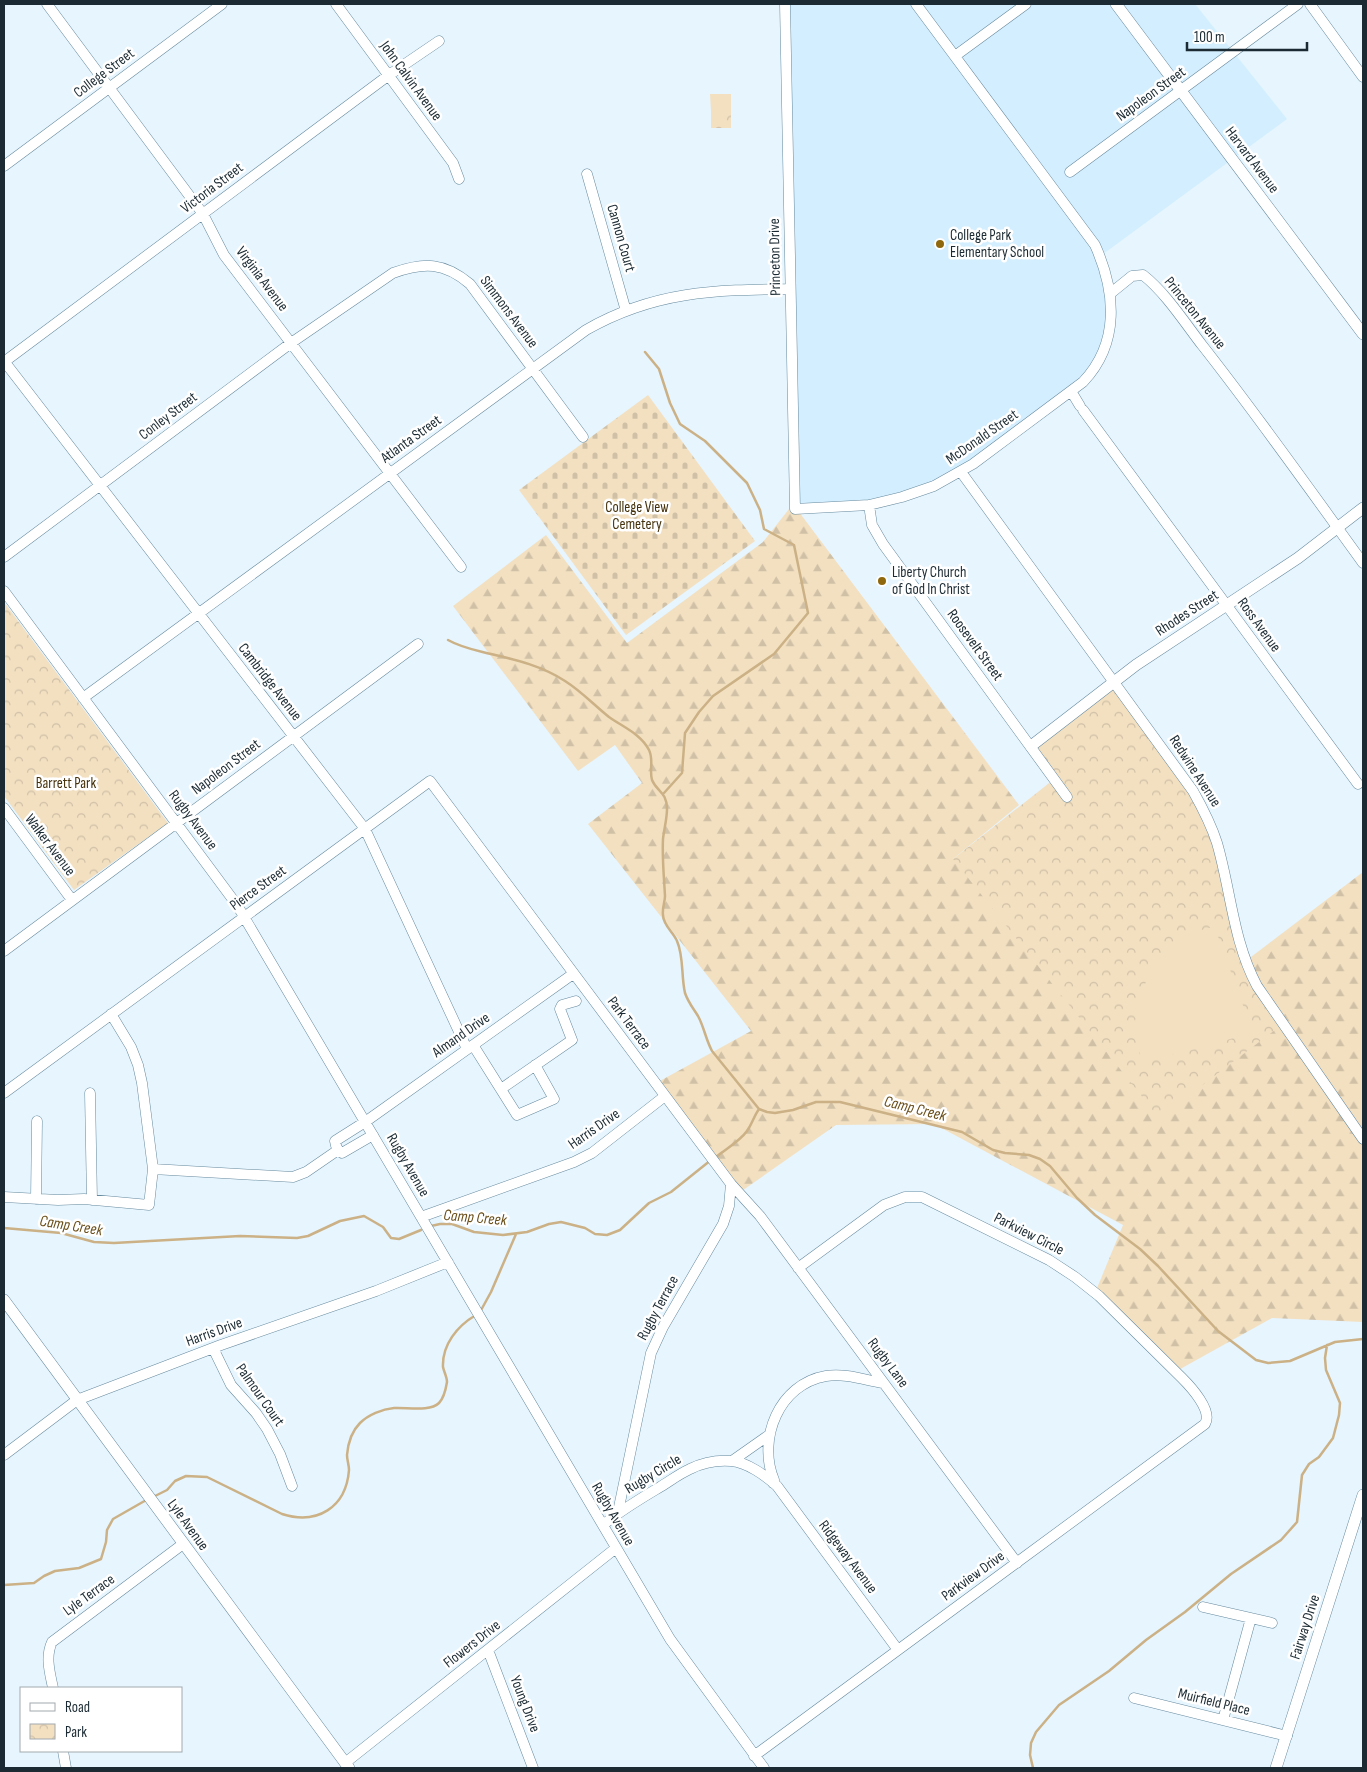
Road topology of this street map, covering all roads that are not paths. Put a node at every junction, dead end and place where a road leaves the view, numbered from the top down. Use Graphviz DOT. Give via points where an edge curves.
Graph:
graph roads {
  1 [pos="47,4"];
  2 [pos="222,4"];
  3 [pos="336,4"];
  4 [pos="785,4"];
  5 [pos="916,4"];
  6 [pos="1026,4"];
  7 [pos="1116,4"];
  8 [pos="1298,4"];
  9 [pos="1310,4"];
  10 [pos="440,41"];
  11 [pos="955,56"];
  12 [pos="389,76"];
  13 [pos="1363,77"];
  14 [pos="110,88"];
  15 [pos="1181,90"];
  16 [pos="4,166"];
  17 [pos="1070,172"];
  18 [pos="587,174"];
  19 [pos="459,178"];
  20 [pos="203,214"];
  21 [pos="790,289"];
  22 [pos="1111,293"];
  23 [pos="352,302"];
  24 [pos="626,310"];
  25 [pos="1363,334"];
  26 [pos="291,343"];
  27 [pos="4,362"];
  28 [pos="533,368"];
  29 [pos="1071,391"];
  30 [pos="583,437"];
  31 [pos="961,472"];
  32 [pos="390,474"];
  33 [pos="100,486"];
  34 [pos="869,505"];
  35 [pos="1363,508"];
  36 [pos="794,509"];
  37 [pos="1337,528"];
  38 [pos="4,557"];
  39 [pos="1363,564"];
  40 [pos="460,567"];
  41 [pos="4,591"];
  42 [pos="1226,605"];
  43 [pos="199,614"];
  44 [pos="418,644"];
  45 [pos="1114,681"];
  46 [pos="83,698"];
  47 [pos="293,736"];
  48 [pos="1030,746"];
  49 [pos="1358,784"];
  50 [pos="1067,797"];
  51 [pos="4,808"];
  52 [pos="176,823"];
  53 [pos="365,828"];
  54 [pos="504,880"];
  55 [pos="72,900"];
  56 [pos="245,917"];
  57 [pos="4,951"];
  58 [pos="574,974"];
  59 [pos="576,1001"];
  60 [pos="111,1014"];
  61 [pos="470,1047"];
  62 [pos="535,1065"];
  63 [pos="501,1089"];
  64 [pos="5,1090"];
  65 [pos="90,1093"];
  66 [pos="664,1096"];
  67 [pos="37,1121"];
  68 [pos="365,1122"];
  69 [pos="373,1135"];
  70 [pos="1363,1139"];
  71 [pos="338,1150"];
  72 [pos="153,1170"];
  73 [pos="731,1184"];
  74 [pos="4,1197"];
  75 [pos="36,1199"];
  76 [pos="92,1200"];
  77 [pos="422,1217"];
  78 [pos="448,1262"];
  79 [pos="798,1268"];
  80 [pos="4,1300"];
  81 [pos="213,1348"];
  82 [pos="883,1383"];
  83 [pos="77,1400"];
  84 [pos="1208,1419"];
  85 [pos="769,1435"];
  86 [pos="4,1455"];
  87 [pos="732,1461"];
  88 [pos="773,1483"];
  89 [pos="292,1486"];
  90 [pos="1363,1495"];
  91 [pos="618,1512"];
  92 [pos="603,1525"];
  93 [pos="184,1544"];
  94 [pos="616,1548"];
  95 [pos="1017,1562"];
  96 [pos="1203,1607"];
  97 [pos="1251,1618"];
  98 [pos="1272,1623"];
  99 [pos="488,1650"];
  100 [pos="898,1650"];
  101 [pos="53,1687"];
  102 [pos="1134,1698"];
  103 [pos="1223,1720"];
  104 [pos="1287,1736"];
  105 [pos="63,1752"];
  106 [pos="754,1756"];
  107 [pos="347,1766"];
  108 [pos="66,1768"];
  109 [pos="533,1768"];
  110 [pos="764,1768"];
  111 [pos="1276,1768"];
  1 -- 14 [label="street, Virginia Avenue"];
  2 -- 14 [label="street, College Street"];
  3 -- 12 [label="street, John Calvin Avenue"];
  4 -- 21 [label="street, Princeton Drive"];
  5 -- 11 [label="street"];
  6 -- 11 [label="street"];
  7 -- 15 [label="street, Harvard Avenue"];
  8 -- 15 [label="street, Napoleon Street"];
  9 -- 13 [label="street"];
  10 -- 12 [label="street, Victoria Street"];
  11 -- 22 [label="street" via="1087,232 1103,262"];
  12 -- 19 [label="street, John Calvin Avenue" via="452,162"];
  12 -- 20 [label="street, Victoria Street"];
  14 -- 16 [label="street, College Street"];
  14 -- 20 [label="street, Virginia Avenue"];
  15 -- 17 [label="street, Napoleon Street"];
  15 -- 25 [label="street, Harvard Avenue"];
  18 -- 24 [label="street, Cannon Court"];
  20 -- 26 [label="street, Virginia Avenue" via="224,254"];
  20 -- 27 [label="street, Victoria Street"];
  21 -- 24 [label="street, Atlanta Street" via="707,291"];
  21 -- 36 [label="street, Princeton Drive"];
  22 -- 29 [label="street, McDonald Street" via="1111,322 1105,348 1092,372"];
  22 -- 37 [label="street, Princeton Avenue" via="1132,276 1143,275 1148,279 1221,369"];
  23 -- 26 [label="street, Conley Street"];
  23 -- 28 [label="street, Simmons Avenue" via="393,273 412,266 452,271 470,284"];
  24 -- 28 [label="street, Atlanta Street" via="586,330"];
  26 -- 32 [label="street, Virginia Avenue"];
  26 -- 33 [label="street, Conley Street"];
  27 -- 33 [label="street, Cambridge Avenue"];
  28 -- 30 [label="street, Simmons Avenue"];
  28 -- 32 [label="street, Atlanta Street"];
  29 -- 31 [label="street, McDonald Street"];
  29 -- 42 [label="street, Ross Avenue"];
  31 -- 34 [label="street, McDonald Street" via="918,492"];
  31 -- 45 [label="street, Redwine Avenue"];
  32 -- 40 [label="street, Virginia Avenue"];
  32 -- 43 [label="street, Atlanta Street"];
  33 -- 38 [label="street, Conley Street"];
  33 -- 43 [label="street, Cambridge Avenue"];
  34 -- 36 [label="street, McDonald Street"];
  34 -- 48 [label="street, Roosevelt Street" via="872,525 883,544"];
  35 -- 37 [label="street, Rhodes Street"];
  37 -- 39 [label="street, Princeton Avenue"];
  37 -- 42 [label="street, Rhodes Street"];
  41 -- 46 [label="street, Rugby Avenue"];
  42 -- 45 [label="street, Rhodes Street"];
  42 -- 49 [label="street, Ross Avenue"];
  43 -- 46 [label="street, Atlanta Street"];
  43 -- 47 [label="street, Cambridge Avenue"];
  44 -- 47 [label="street, Napoleon Street"];
  45 -- 48 [label="street, Rhodes Street"];
  45 -- 70 [label="street, Redwine Avenue" via="1193,791 1210,824 1221,856 1242,953 1257,986"];
  46 -- 52 [label="street, Rugby Avenue"];
  47 -- 52 [label="street, Napoleon Street"];
  47 -- 53 [label="street, Cambridge Avenue"];
  48 -- 50 [label="street, Roosevelt Street"];
  51 -- 55 [label="street, Walker Avenue"];
  52 -- 55 [label="street, Napoleon Street"];
  52 -- 56 [label="street, Rugby Avenue"];
  53 -- 54 [label="street, Pierce Street" via="430,781"];
  53 -- 56 [label="street, Pierce Street"];
  53 -- 61 [label="street, Cambridge Avenue"];
  54 -- 58 [label="street, Park Terrace"];
  55 -- 57 [label="street, Napoleon Street"];
  56 -- 60 [label="street, Pierce Street"];
  56 -- 68 [label="street, Rugby Avenue"];
  58 -- 61 [label="street, Almand Drive"];
  58 -- 66 [label="street, Park Terrace"];
  59 -- 62 [label="street" via="562,1005 560,1010 572,1040"];
  60 -- 64 [label="street, Pierce Street"];
  60 -- 72 [label="street" via="138,1065"];
  61 -- 63 [label="street, Cambridge Avenue"];
  61 -- 68 [label="street, Almand Drive"];
  62 -- 63 [label="street"];
  62 -- 63 [label="street, Cambridge Avenue" via="554,1099 517,1115"];
  65 -- 76 [label="street"];
  66 -- 73 [label="street, Park Terrace"];
  66 -- 77 [label="street, Harris Drive" via="592,1153 574,1162"];
  67 -- 75 [label="street"];
  68 -- 69 [label="street, Rugby Avenue"];
  68 -- 71 [label="street, Almand Drive" via="336,1141"];
  69 -- 71 [label="street" via="342,1153"];
  69 -- 77 [label="street, Rugby Avenue"];
  71 -- 72 [label="street" via="293,1177"];
  72 -- 76 [label="street" via="148,1205"];
  73 -- 79 [label="street, Rugby Lane" via="760,1216"];
  73 -- 91 [label="street, Rugby Terrace" via="723,1224 651,1353"];
  74 -- 75 [label="street"];
  75 -- 76 [label="street"];
  77 -- 78 [label="street, Rugby Avenue"];
  78 -- 81 [label="street, Harris Drive"];
  78 -- 92 [label="street, Rugby Avenue"];
  79 -- 82 [label="street, Rugby Lane"];
  79 -- 84 [label="street, Parkview Circle" via="884,1205 905,1197 922,1197 1049,1260 1075,1277 1099,1296 1182,1378 1194,1391"];
  80 -- 83 [label="street, Lyle Avenue"];
  81 -- 83 [label="street, Harris Drive"];
  81 -- 89 [label="street, Palmour Court" via="231,1384 267,1429"];
  82 -- 85 [label="street" via="840,1375 812,1380 787,1398"];
  82 -- 95 [label="street, Rugby Lane"];
  83 -- 86 [label="street, Harris Drive"];
  83 -- 93 [label="street, Lyle Avenue"];
  84 -- 95 [label="street, Parkview Drive"];
  85 -- 87 [label="street"];
  85 -- 88 [label="street" via="767,1456"];
  87 -- 88 [label="street, Rugby Circle" via="752,1468"];
  87 -- 91 [label="street, Rugby Circle" via="706,1463 690,1469"];
  88 -- 100 [label="street, Ridgeway Avenue"];
  90 -- 104 [label="street, Fairway Drive"];
  91 -- 92 [label="street, Rugby Circle"];
  92 -- 94 [label="street, Rugby Avenue"];
  93 -- 101 [label="street, Lyle Terrace" via="52,1642 48,1658"];
  93 -- 107 [label="street, Lyle Avenue"];
  94 -- 99 [label="street, Flowers Drive"];
  94 -- 106 [label="street, Rugby Avenue" via="670,1638"];
  95 -- 100 [label="street, Parkview Drive"];
  96 -- 97 [label="street"];
  97 -- 98 [label="street"];
  97 -- 103 [label="street"];
  99 -- 107 [label="street, Flowers Drive"];
  99 -- 109 [label="street, Young Drive"];
  100 -- 106 [label="street, Parkview Drive"];
  102 -- 103 [label="street, Muirfield Place"];
  103 -- 104 [label="street, Muirfield Place"];
  104 -- 111 [label="street, Fairway Drive"];
  105 -- 108 [label="street"];
  106 -- 110 [label="street, Rugby Avenue"];
}
